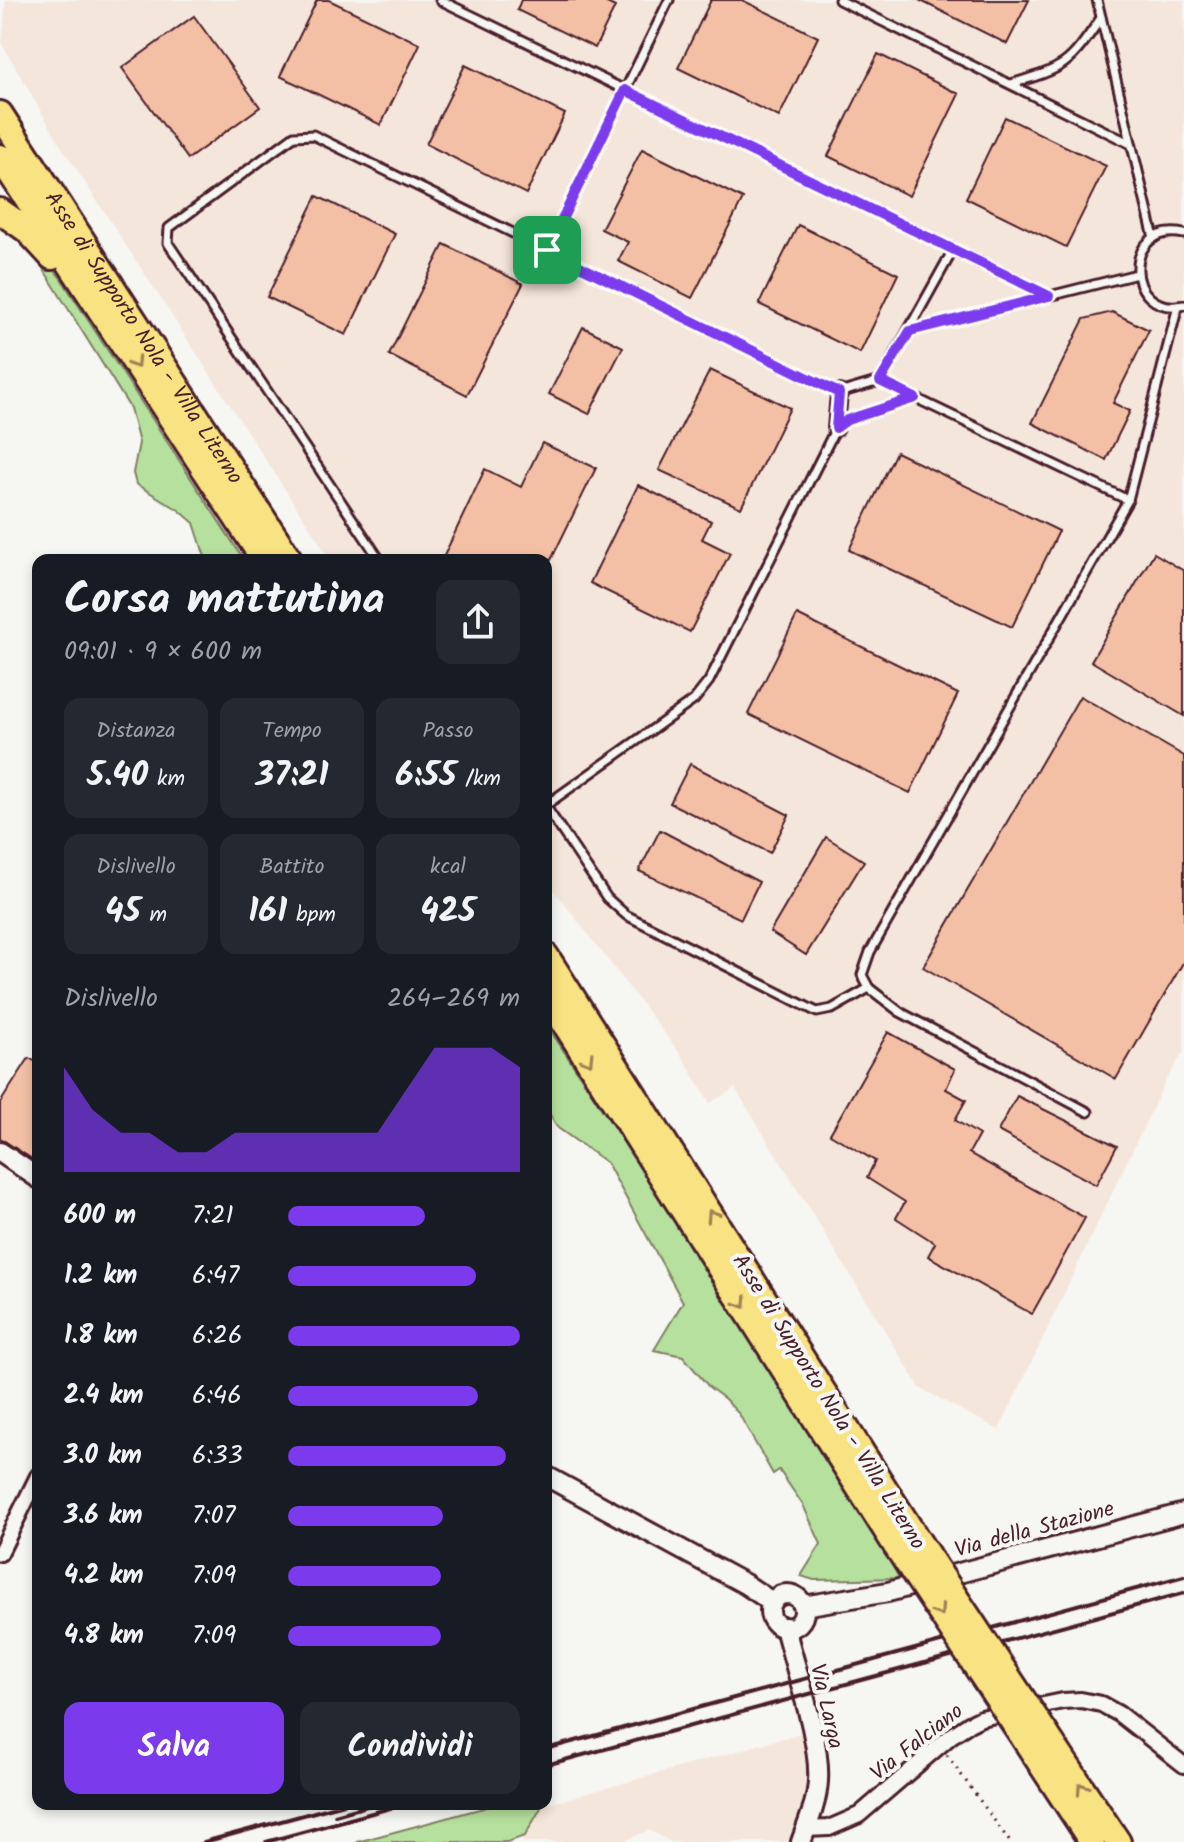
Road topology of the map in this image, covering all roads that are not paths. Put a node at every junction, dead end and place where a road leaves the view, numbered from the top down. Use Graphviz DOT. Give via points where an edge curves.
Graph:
graph roads {
  1 [pos="440,0"];
  2 [pos="669,0"];
  3 [pos="839,0"];
  4 [pos="1097,0"];
  5 [pos="1101,18"];
  6 [pos="1011,84"];
  7 [pos="625,90"];
  8 [pos="0,103"];
  9 [pos="0,114"];
  10 [pos="1131,144"];
  11 [pos="0,157"];
  12 [pos="58,204"];
  13 [pos="0,211"];
  14 [pos="1184,234"];
  15 [pos="1154,238"];
  16 [pos="547,250"];
  17 [pos="953,250"];
  18 [pos="1137,274"];
  19 [pos="1049,296"];
  20 [pos="1181,306"];
  21 [pos="103,315"];
  22 [pos="910,331"];
  23 [pos="880,381"];
  24 [pos="839,393"];
  25 [pos="915,398"];
  26 [pos="836,428"];
  27 [pos="1128,500"];
  28 [pos="260,554"];
  29 [pos="286,554"];
  30 [pos="376,554"];
  31 [pos="552,802"];
  32 [pos="552,815"];
  33 [pos="552,966"];
  34 [pos="869,988"];
  35 [pos="552,1003"];
  36 [pos="1088,1112"];
  37 [pos="0,1152"];
  38 [pos="32,1174"];
  39 [pos="552,1479"];
  40 [pos="32,1488"];
  41 [pos="1184,1513"];
  42 [pos="907,1544"];
  43 [pos="0,1553"];
  44 [pos="772,1602"];
  45 [pos="803,1606"];
  46 [pos="785,1627"];
  47 [pos="1036,1737"];
  48 [pos="1184,1765"];
  49 [pos="803,1835"];
  50 [pos="1092,1842"];
  51 [pos="1118,1842"];
  1 -- 7 [label="lane"];
  2 -- 7 [label="lane"];
  3 -- 6 [label="lane"];
  4 -- 5 [label="lane"];
  5 -- 6 [label="lane" via="1073,58 1054,71"];
  5 -- 10 [label="lane"];
  6 -- 10 [label="lane"];
  7 -- 16 [label="lane"];
  7 -- 17 [label="lane"];
  8 -- 12 [label="highway"];
  9 -- 12 [label="highway, Asse di Supporto Nola - Villa Literno"];
  10 -- 15 [label="lane"];
  11 -- 21 [label="highway, Asse di Supporto Nola - Villa Literno"];
  12 -- 29 [label="highway, Asse di Supporto Nola - Villa Literno"];
  13 -- 21 [label="highway" via="27,230"];
  14 -- 15 [label="lane"];
  15 -- 18 [label="lane" via="1140,254"];
  16 -- 24 [label="lane"];
  16 -- 30 [label="lane" via="313,135 294,136 169,228 168,243"];
  17 -- 19 [label="lane"];
  17 -- 22 [label="lane"];
  18 -- 19 [label="lane"];
  18 -- 20 [label="lane" via="1156,302"];
  19 -- 22 [label="lane"];
  20 -- 27 [label="lane"];
  21 -- 28 [label="highway, Asse di Supporto Nola - Villa Literno, one-way"];
  22 -- 23 [label="lane"];
  23 -- 24 [label="lane"];
  23 -- 25 [label="lane"];
  24 -- 26 [label="street"];
  25 -- 26 [label="lane"];
  25 -- 27 [label="lane"];
  26 -- 31 [label="lane" via="709,681 694,700"];
  27 -- 34 [label="lane" via="870,952 862,975"];
  32 -- 34 [label="lane" via="607,898 626,915 817,1012"];
  42 -- 33 [label="highway, Asse di Supporto Nola - Villa Literno, one-way"];
  34 -- 36 [label="lane" via="900,1012"];
  35 -- 42 [label="highway, Asse di Supporto Nola - Villa Literno, one-way"];
  37 -- 38 [label="street"];
  39 -- 44 [label="street"];
  40 -- 43 [label="street"];
  41 -- 45 [label="street, Via della Stazione" via="888,1592"];
  42 -- 47 [label="highway, Asse di Supporto Nola - Villa Literno, bridge"];
  44 -- 45 [label="street" via="786,1594"];
  44 -- 46 [label="street, Via Larga" via="772,1618"];
  45 -- 46 [label="street" via="800,1622"];
  46 -- 49 [label="street, Via Larga" via="815,1745 818,1781"];
  47 -- 50 [label="highway, Asse di Supporto Nola - Villa Literno"];
  51 -- 47 [label="highway, Asse di Supporto Nola - Villa Literno, one-way"];
  48 -- 49 [label="street, Via Falciano" via="1101,1704 1063,1701 981,1718 940,1745 859,1815"];
}
